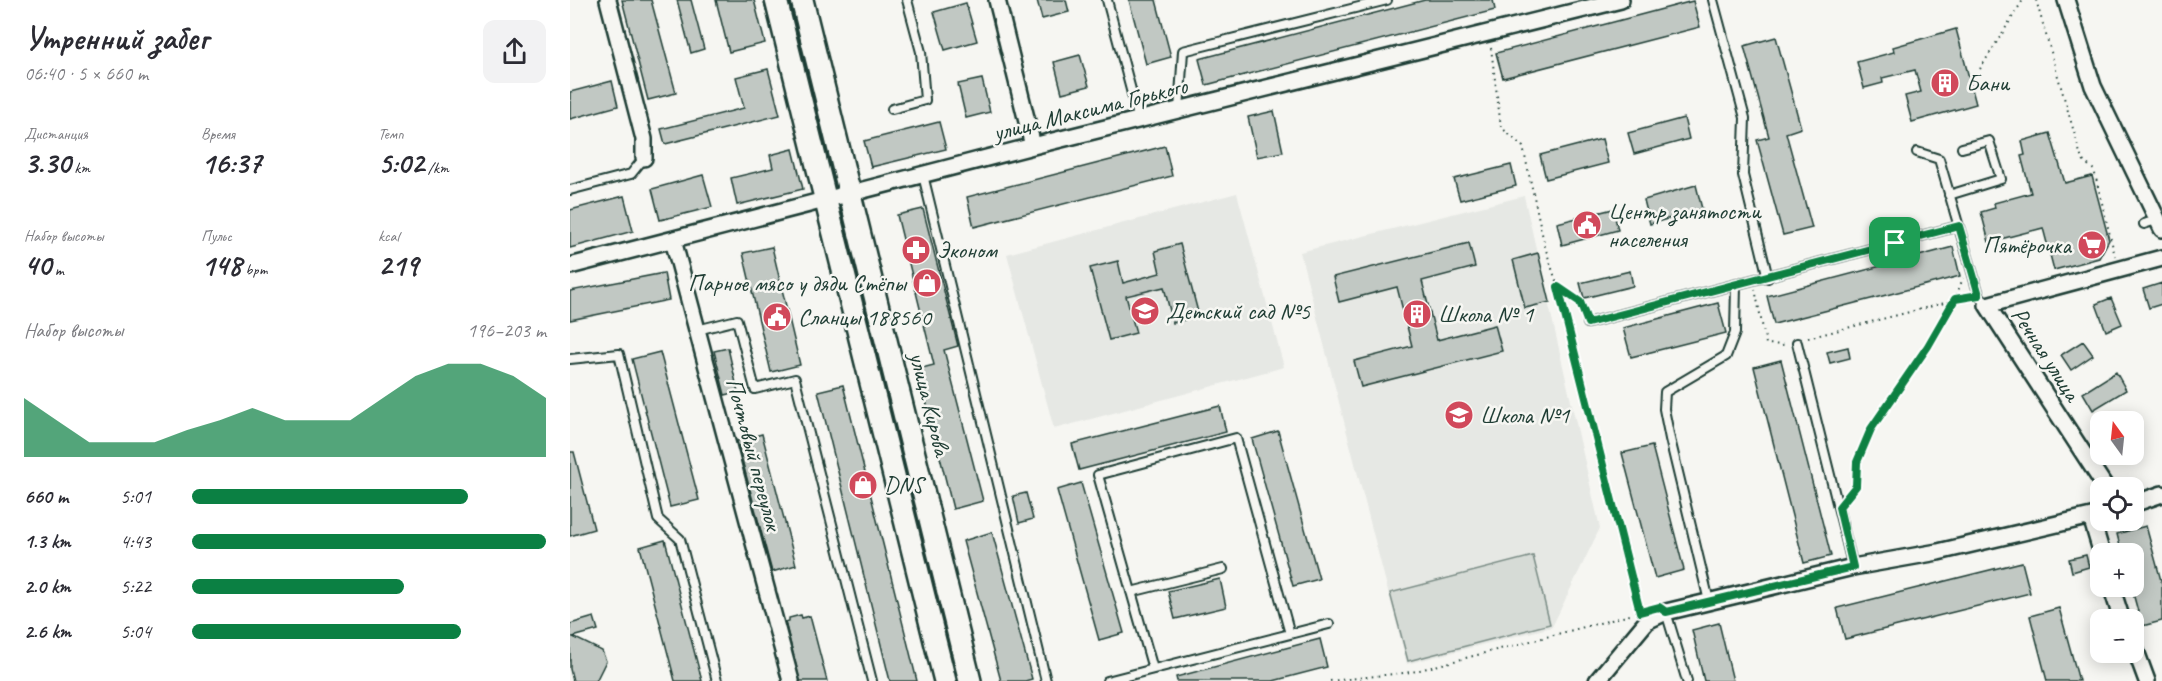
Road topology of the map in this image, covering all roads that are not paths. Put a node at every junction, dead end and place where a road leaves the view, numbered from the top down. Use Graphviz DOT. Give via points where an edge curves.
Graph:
graph roads {
  1 [pos="608,0"];
  2 [pos="776,0"];
  3 [pos="802,0"];
  4 [pos="907,0"];
  5 [pos="997,0"];
  6 [pos="1107,0"];
  7 [pos="1387,0"];
  8 [pos="1621,0"];
  9 [pos="1713,0"];
  10 [pos="2066,0"];
  11 [pos="892,109"];
  12 [pos="1179,110"];
  13 [pos="1138,120"];
  14 [pos="1033,146"];
  15 [pos="1962,148"];
  16 [pos="1917,152"];
  17 [pos="644,158"];
  18 [pos="923,175"];
  19 [pos="570,190"];
  20 [pos="851,193"];
  21 [pos="1949,195"];
  22 [pos="825,200"];
  23 [pos="2154,224"];
  24 [pos="1959,226"];
  25 [pos="673,240"];
  26 [pos="2162,258"];
  27 [pos="570,266"];
  28 [pos="1768,278"];
  29 [pos="1736,285"];
  30 [pos="1983,300"];
  31 [pos="1588,323"];
  32 [pos="697,330"];
  33 [pos="1797,343"];
  34 [pos="570,359"];
  35 [pos="2099,477"];
  36 [pos="2162,494"];
  37 [pos="2144,500"];
  38 [pos="2090,517"];
  39 [pos="1853,567"];
  40 [pos="1223,569"];
  41 [pos="1131,592"];
  42 [pos="1709,601"];
  43 [pos="1666,612"];
  44 [pos="1329,624"];
  45 [pos="1290,634"];
  46 [pos="2140,663"];
  47 [pos="1153,669"];
  48 [pos="717,681"];
  49 [pos="791,681"];
  50 [pos="872,681"];
  51 [pos="945,681"];
  52 [pos="970,681"];
  53 [pos="1046,681"];
  54 [pos="1107,681"];
  55 [pos="1597,681"];
  56 [pos="1687,681"];
  57 [pos="2147,681"];
  1 -- 17 [label="street" via="644,139"];
  2 -- 22 [label="main road"];
  3 -- 20 [label="main road, улица Кирова"];
  4 -- 11 [label="lane" via="921,52 925,100"];
  5 -- 14 [label="street"];
  6 -- 13 [label="lane"];
  7 -- 12 [label="lane" via="1183,51"];
  8 -- 12 [label="street, улица Максима Горького"];
  9 -- 28 [label="lane" via="1745,118 1743,175"];
  10 -- 23 [label="street" via="2093,86"];
  12 -- 13 [label="street, улица Максима Горького"];
  13 -- 14 [label="street, улица Максима Горького"];
  14 -- 18 [label="street, улица Максима Горького"];
  15 -- 21 [label="lane" via="1989,141 2001,179"];
  16 -- 21 [label="lane" via="1939,159"];
  17 -- 19 [label="lane" via="631,174"];
  18 -- 20 [label="street, улица Максима Горького"];
  18 -- 53 [label="lane"];
  20 -- 22 [label="street, улица Максима Горького"];
  20 -- 52 [label="main road, улица Кирова"];
  21 -- 24 [label="lane"];
  22 -- 25 [label="street, улица Максима Горького"];
  22 -- 51 [label="main road"];
  24 -- 28 [label="lane"];
  24 -- 30 [label="lane"];
  25 -- 27 [label="street, улица Максима Горького"];
  25 -- 32 [label="street, Почтовый переулок"];
  26 -- 30 [label="street"];
  28 -- 29 [label="lane"];
  29 -- 31 [label="lane"];
  29 -- 42 [label="lane" via="1735,333 1726,356 1665,392 1670,439"];
  30 -- 35 [label="street, Речная улица"];
  32 -- 49 [label="street, Почтовый переулок"];
  32 -- 50 [label="lane" via="737,320 755,389 795,380"];
  33 -- 39 [label="lane"];
  34 -- 48 [label="lane" via="620,354 658,519 680,539"];
  36 -- 37 [label="street"];
  38 -- 39 [label="street"];
  39 -- 42 [label="street"];
  40 -- 41 [label="lane"];
  41 -- 45 [label="lane" via="1098,475 1236,438"];
  41 -- 47 [label="lane"];
  42 -- 43 [label="street"];
  43 -- 55 [label="street" via="1647,621"];
  43 -- 56 [label="lane"];
  44 -- 45 [label="lane"];
  45 -- 47 [label="lane"];
  46 -- 57 [label="street"];
  47 -- 54 [label="lane"];
}
